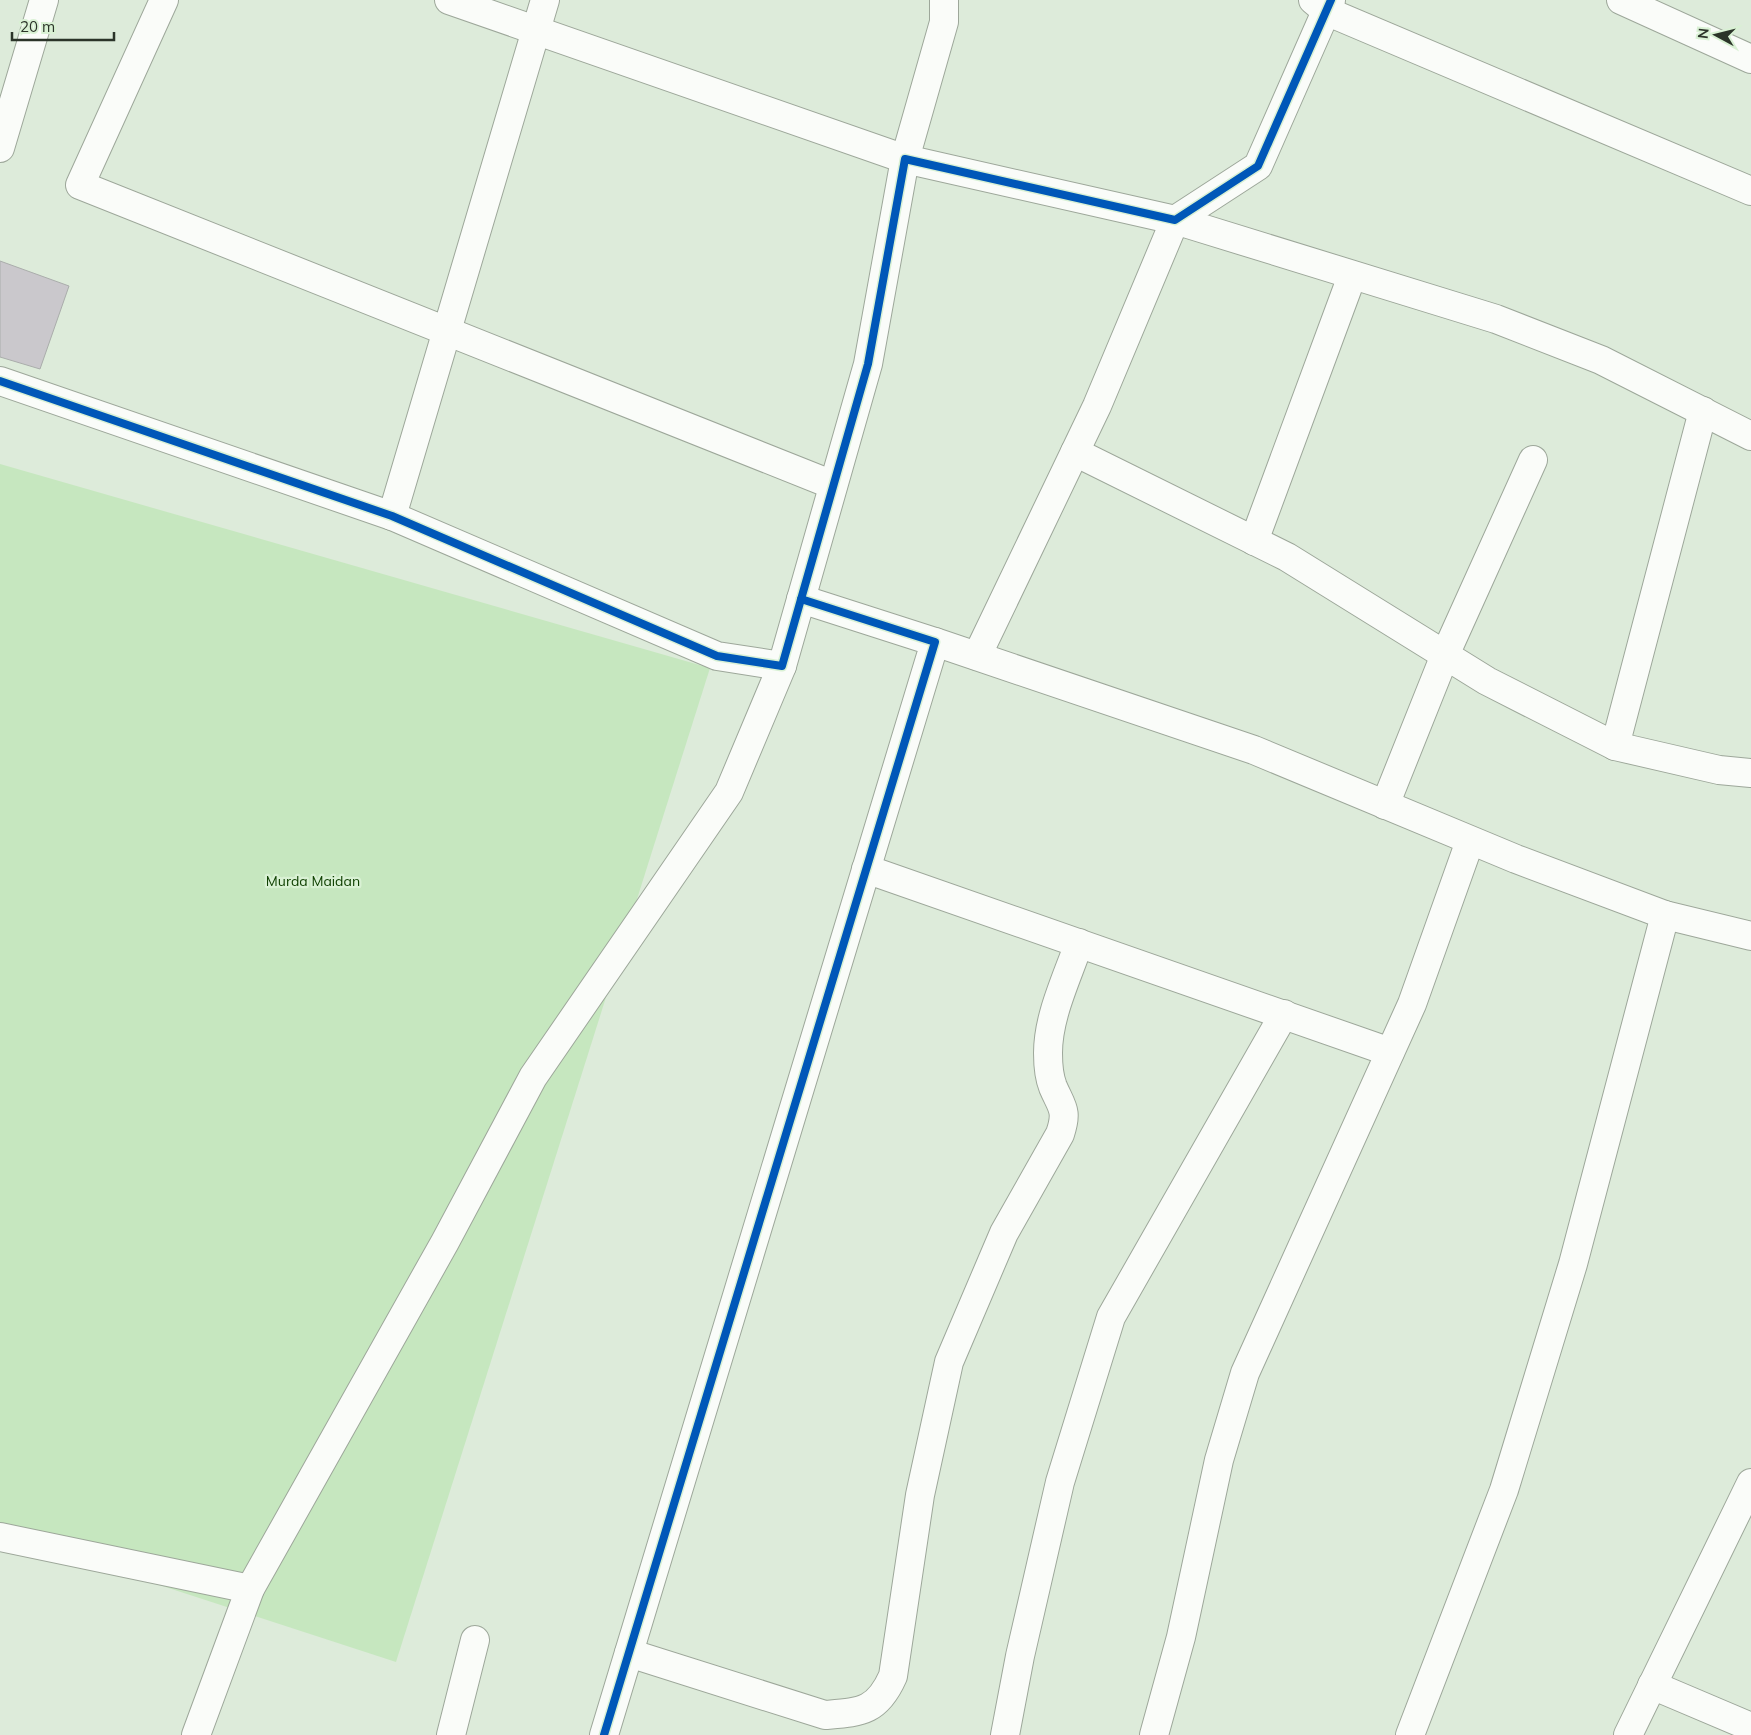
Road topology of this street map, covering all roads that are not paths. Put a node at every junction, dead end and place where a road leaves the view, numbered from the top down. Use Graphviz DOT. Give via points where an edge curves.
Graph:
graph roads {
  1 [pos="44,0"];
  2 [pos="164,0"];
  3 [pos="449,0"];
  4 [pos="545,0"];
  5 [pos="944,0"];
  6 [pos="1621,0"];
  7 [pos="1323,4"];
  8 [pos="536,31"];
  9 [pos="1751,59"];
  10 [pos="0,148"];
  11 [pos="905,159"];
  12 [pos="1751,192"];
  13 [pos="1175,220"];
  14 [pos="1352,276"];
  15 [pos="447,331"];
  16 [pos="0,381"];
  17 [pos="1703,412"];
  18 [pos="1751,436"];
  19 [pos="1075,452"];
  20 [pos="1533,460"];
  21 [pos="833,486"];
  22 [pos="392,516"];
  23 [pos="1254,541"];
  24 [pos="801,599"];
  25 [pos="935,642"];
  26 [pos="1445,655"];
  27 [pos="977,656"];
  28 [pos="782,666"];
  29 [pos="1616,746"];
  30 [pos="1751,774"];
  31 [pos="1385,805"];
  32 [pos="1470,841"];
  33 [pos="866,869"];
  34 [pos="1665,915"];
  35 [pos="1751,936"];
  36 [pos="1079,943"];
  37 [pos="1284,1014"];
  38 [pos="1390,1052"];
  39 [pos="1751,1483"];
  40 [pos="0,1537"];
  41 [pos="250,1589"];
  42 [pos="476,1640"];
  43 [pos="629,1653"];
  44 [pos="1652,1685"];
  45 [pos="1751,1727"];
  46 [pos="196,1735"];
  47 [pos="451,1735"];
  48 [pos="604,1735"];
  49 [pos="1005,1735"];
  50 [pos="1154,1735"];
  51 [pos="1410,1735"];
  52 [pos="1628,1735"];
  1 -- 10 [label="street"];
  2 -- 15 [label="street" via="80,185"];
  3 -- 8 [label="street"];
  4 -- 8 [label="street"];
  5 -- 11 [label="street" via="944,22"];
  6 -- 9 [label="street"];
  7 -- 12 [label="street"];
  7 -- 13 [label="street" via="1258,166"];
  8 -- 11 [label="street"];
  8 -- 15 [label="street"];
  11 -- 13 [label="street"];
  11 -- 21 [label="street" via="868,364"];
  13 -- 14 [label="street"];
  13 -- 19 [label="street"];
  14 -- 17 [label="street" via="1496,319 1601,360"];
  14 -- 23 [label="street"];
  15 -- 21 [label="street"];
  15 -- 22 [label="street"];
  16 -- 22 [label="street"];
  17 -- 18 [label="street"];
  17 -- 29 [label="street"];
  19 -- 23 [label="street"];
  19 -- 27 [label="street"];
  20 -- 26 [label="street"];
  21 -- 24 [label="street"];
  22 -- 28 [label="street" via="717,656"];
  23 -- 26 [label="street" via="1288,557"];
  24 -- 25 [label="street"];
  24 -- 28 [label="street"];
  25 -- 27 [label="street"];
  25 -- 33 [label="street"];
  26 -- 29 [label="street" via="1487,681"];
  26 -- 31 [label="street"];
  27 -- 31 [label="street" via="1254,750"];
  28 -- 41 [label="street" via="729,792 533,1077 445,1242"];
  29 -- 30 [label="street" via="1719,770"];
  31 -- 32 [label="street"];
  32 -- 34 [label="street"];
  32 -- 38 [label="street" via="1412,1004"];
  33 -- 36 [label="street"];
  33 -- 43 [label="street"];
  34 -- 35 [label="street"];
  34 -- 51 [label="street" via="1573,1264 1504,1490"];
  36 -- 37 [label="street"];
  36 -- 43 [label="street" via="1049,1031 1050,1074 1064,1108 1065,1120 1004,1233 949,1362 920,1495 893,1676 885,1694 872,1707 855,1713 825,1715"];
  37 -- 38 [label="street"];
  37 -- 49 [label="street" via="1111,1316 1060,1482"];
  38 -- 50 [label="street" via="1245,1373 1219,1460 1180,1637"];
  39 -- 44 [label="street"];
  40 -- 41 [label="street"];
  41 -- 46 [label="street"];
  42 -- 47 [label="street"];
  43 -- 48 [label="street"];
  44 -- 45 [label="street"];
  44 -- 52 [label="street"];
}
